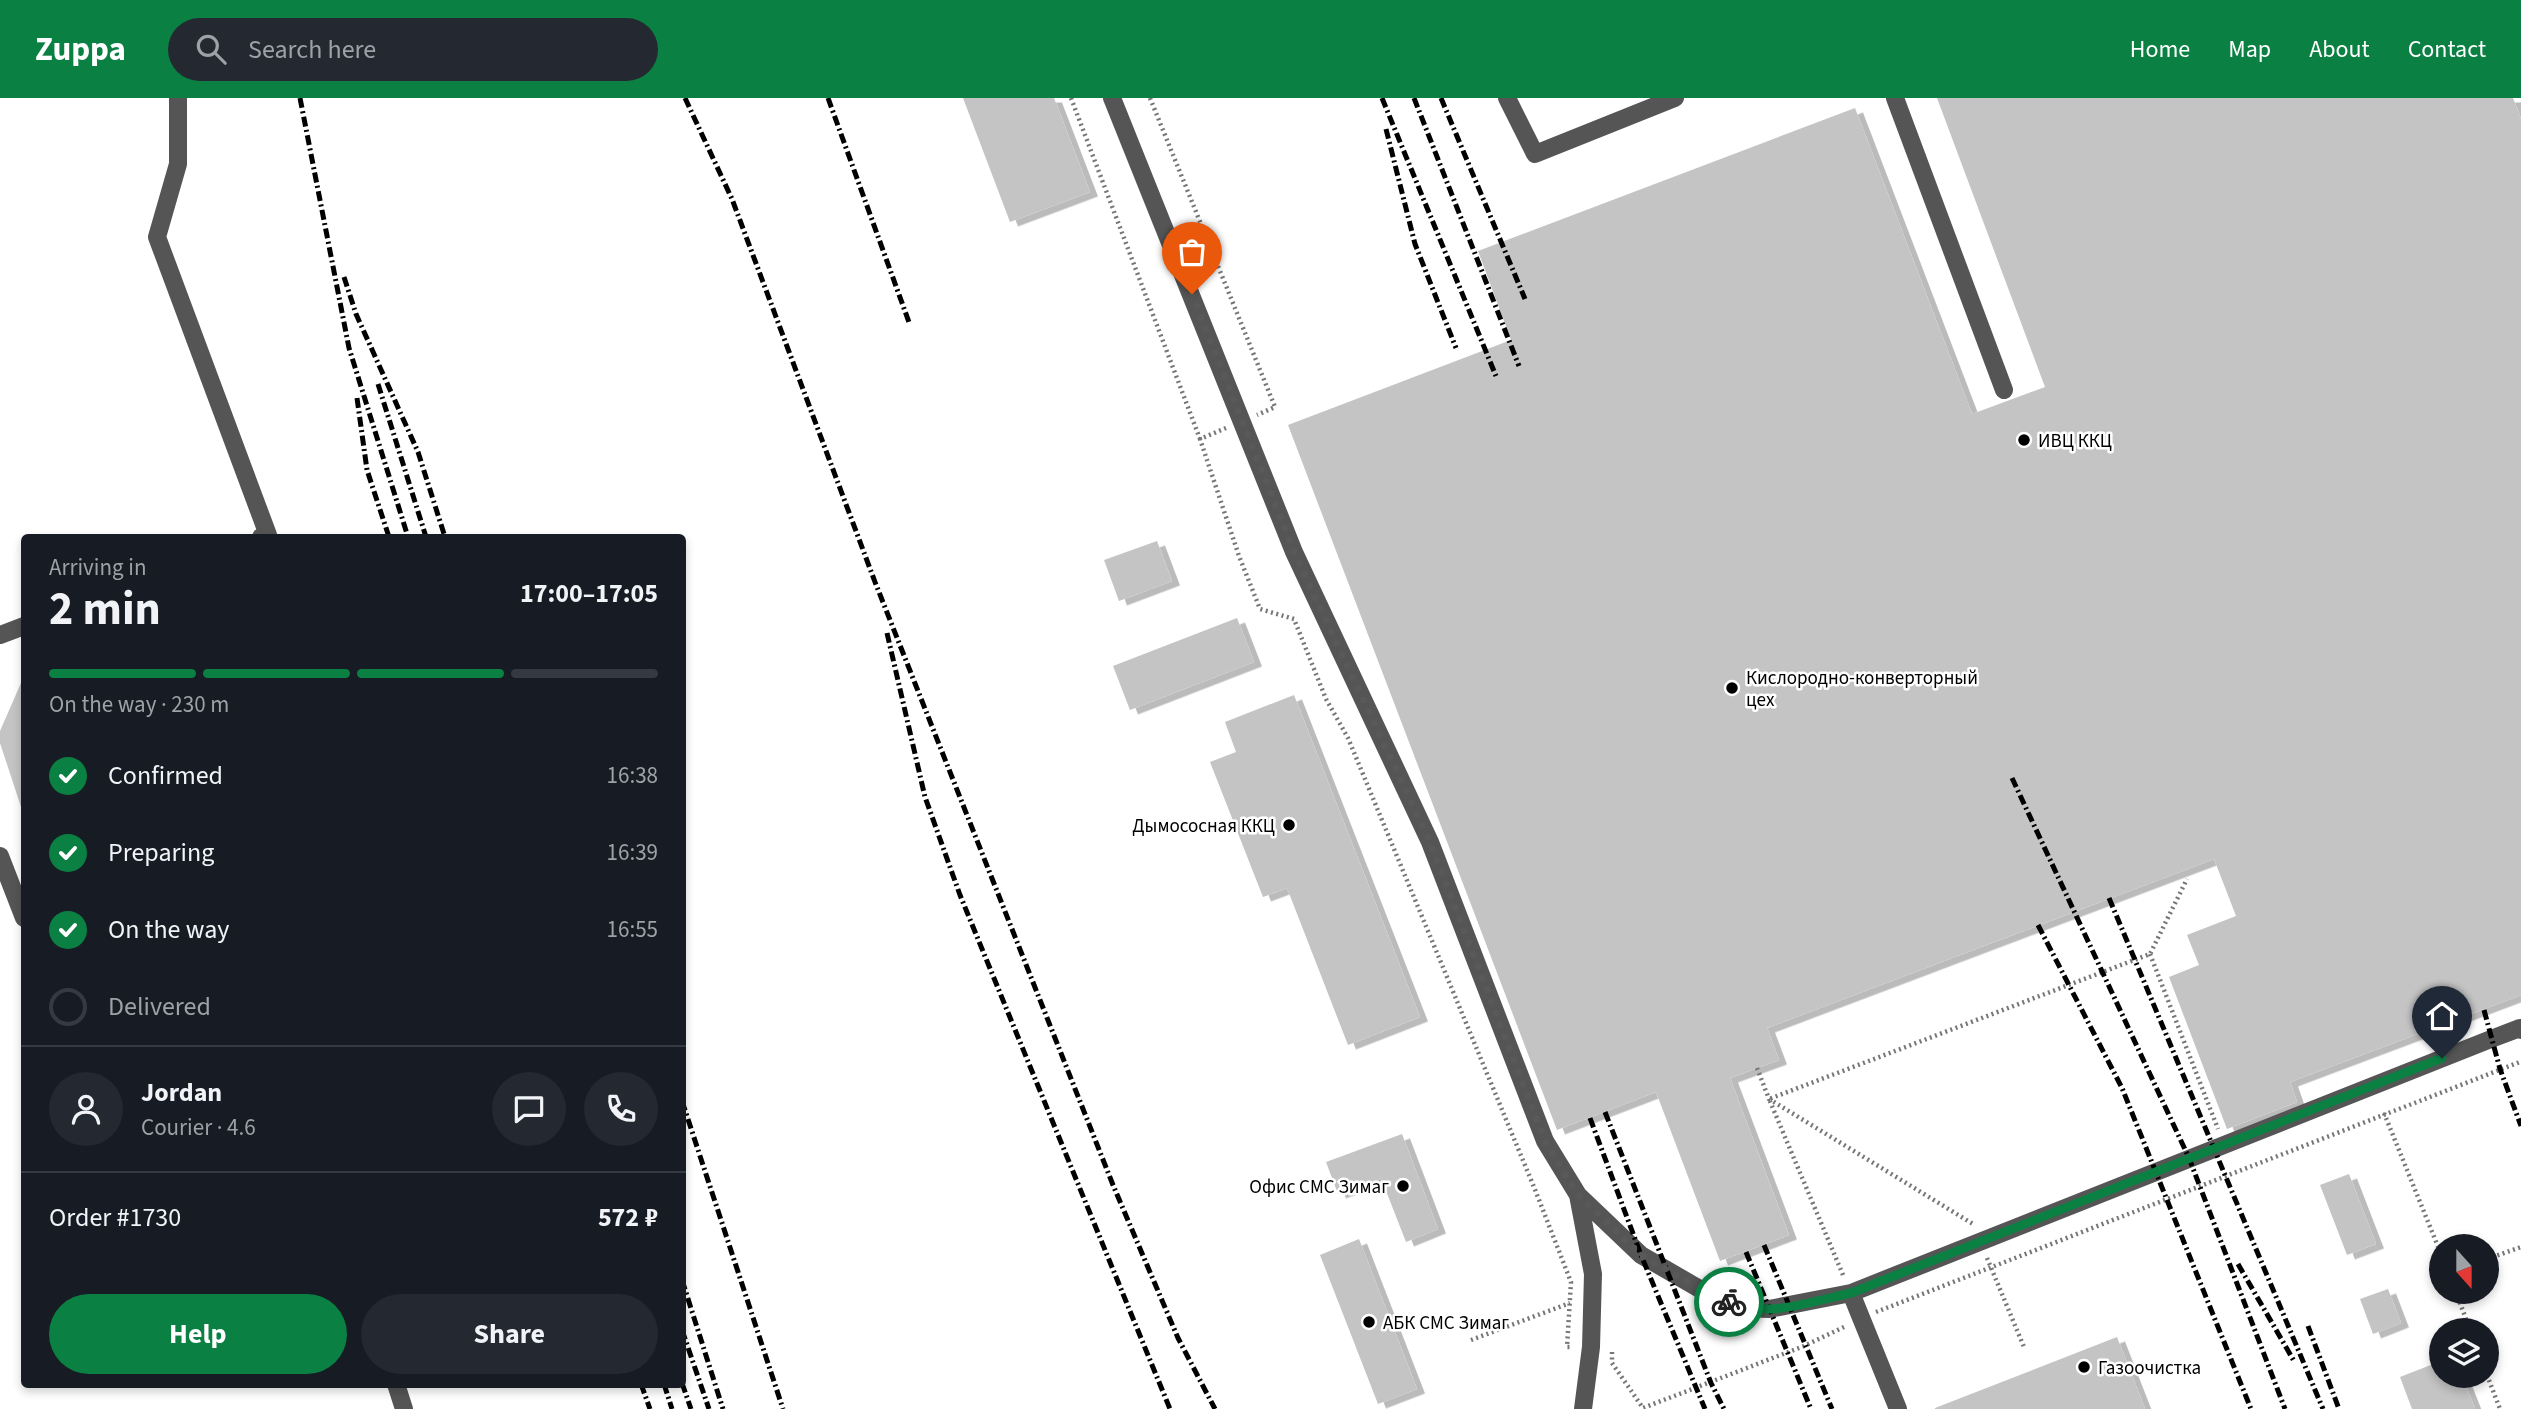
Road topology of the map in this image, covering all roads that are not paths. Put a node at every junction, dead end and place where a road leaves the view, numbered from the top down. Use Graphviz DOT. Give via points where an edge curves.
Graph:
graph roads {
  1 [pos="178,98"];
  2 [pos="1111,98"];
  3 [pos="1507,98"];
  4 [pos="1675,98"];
  5 [pos="1895,98"];
  6 [pos="2004,390"];
  7 [pos="268,534"];
  8 [pos="21,627"];
  9 [pos="0,635"];
  10 [pos="0,856"];
  11 [pos="21,910"];
  12 [pos="2521,1030"];
  13 [pos="1578,1195"];
  14 [pos="1851,1293"];
  15 [pos="397,1388"];
  16 [pos="404,1409"];
  17 [pos="1583,1409"];
  18 [pos="1898,1409"];
  1 -- 7 [label="lane" via="178,164 157,237"];
  2 -- 13 [label="lane" via="1294,552 1430,842 1545,1141"];
  3 -- 4 [label="lane" via="1535,154"];
  5 -- 6 [label="lane"];
  8 -- 9 [label="lane"];
  10 -- 11 [label="lane"];
  12 -- 14 [label="lane"];
  13 -- 14 [label="lane" via="1641,1255 1742,1308 1789,1307"];
  13 -- 17 [label="lane" via="1593,1274"];
  14 -- 18 [label="lane"];
  15 -- 16 [label="lane"];
}
